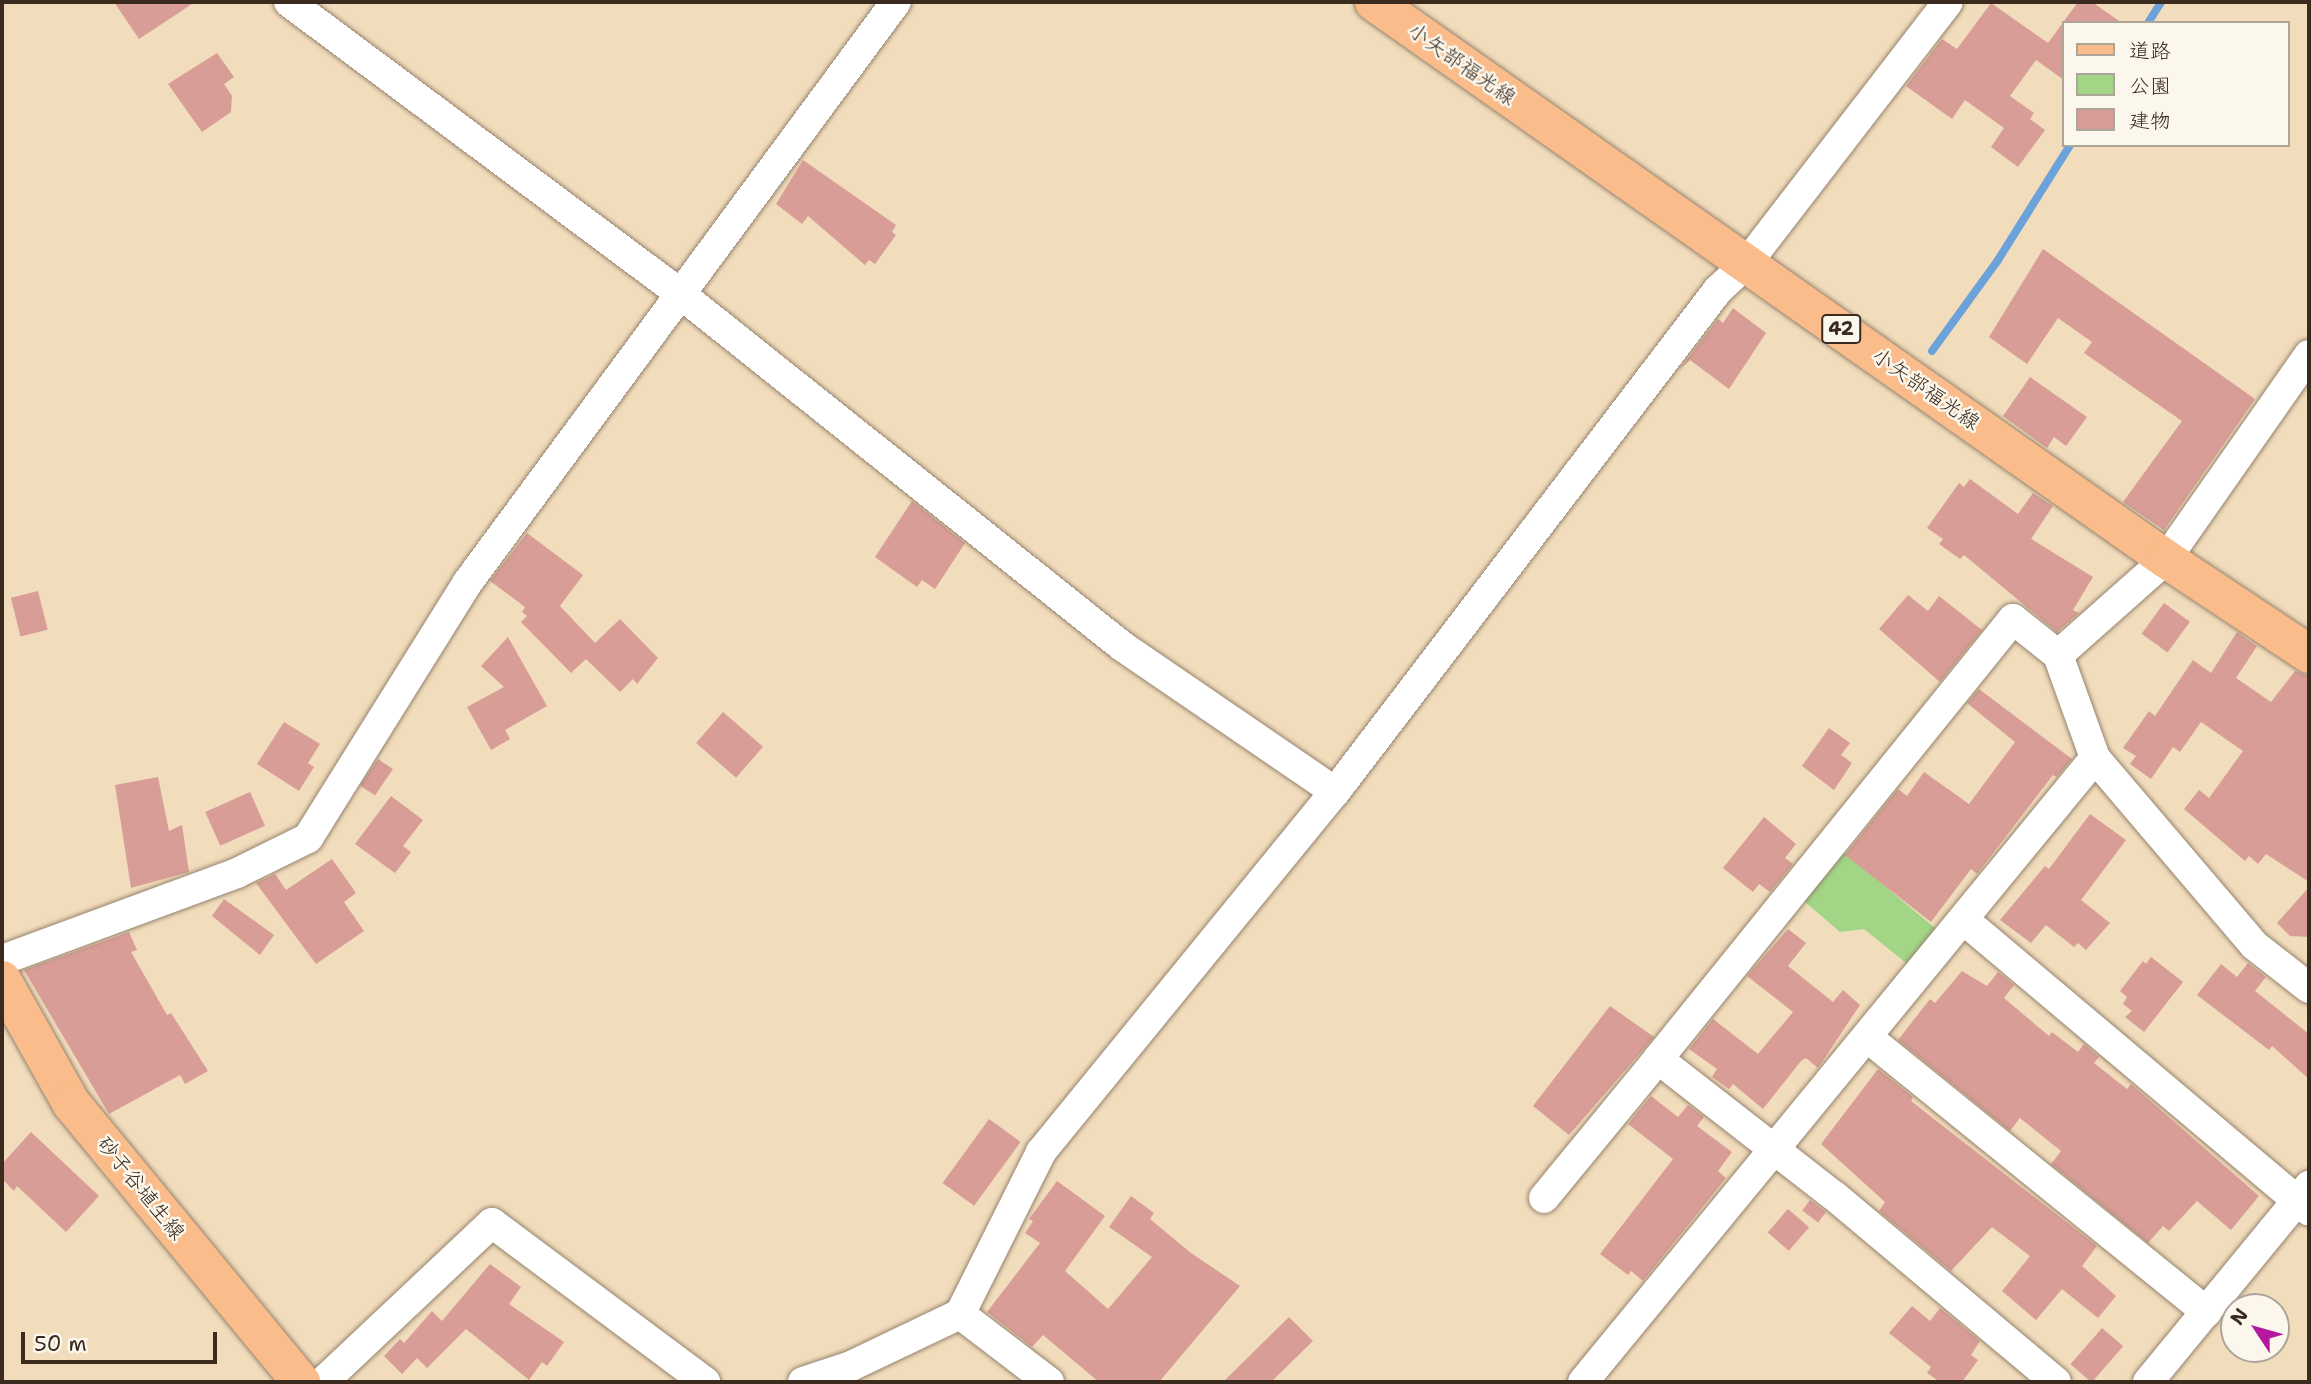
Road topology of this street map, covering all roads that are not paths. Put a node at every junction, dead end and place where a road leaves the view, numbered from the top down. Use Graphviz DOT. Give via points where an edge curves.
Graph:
graph roads {
  1 [pos="289,2"];
  2 [pos="896,2"];
  3 [pos="1374,2"];
  4 [pos="1948,2"];
  5 [pos="1747,263"];
  6 [pos="678,292"];
  7 [pos="2309,355"];
  8 [pos="2166,559"];
  9 [pos="2309,654"];
  10 [pos="2058,655"];
  11 [pos="2095,758"];
  12 [pos="1335,792"];
  13 [pos="1964,920"];
  14 [pos="2,960"];
  15 [pos="2,980"];
  16 [pos="2309,988"];
  17 [pos="1867,1037"];
  18 [pos="1658,1059"];
  19 [pos="1775,1149"];
  20 [pos="1544,1198"];
  21 [pos="2305,1199"];
  22 [pos="2206,1312"];
  23 [pos="960,1314"];
  24 [pos="301,1382"];
  25 [pos="323,1382"];
  26 [pos="705,1382"];
  27 [pos="803,1382"];
  28 [pos="1049,1382"];
  29 [pos="1583,1382"];
  30 [pos="2056,1382"];
  31 [pos="2148,1382"];
  1 -- 6 [label="street"];
  2 -- 6 [label="street"];
  3 -- 5 [label="main road, 小矢部福光線 / 42"];
  4 -- 5 [label="street"];
  5 -- 8 [label="main road, 小矢部福光線 / 42"];
  5 -- 12 [label="street" via="1718,290"];
  6 -- 12 [label="street" via="1122,646"];
  6 -- 14 [label="street" via="468,582 309,838 237,873"];
  7 -- 8 [label="street"];
  8 -- 9 [label="main road, 小矢部福光線 / 42"];
  8 -- 10 [label="street"];
  10 -- 11 [label="street"];
  10 -- 18 [label="street" via="2013,620"];
  11 -- 13 [label="street"];
  11 -- 16 [label="street" via="2254,945"];
  12 -- 23 [label="street" via="1041,1153"];
  13 -- 17 [label="street"];
  13 -- 21 [label="street"];
  15 -- 24 [label="main road, 砂子谷埴生線" via="71,1103"];
  17 -- 19 [label="street"];
  17 -- 22 [label="street"];
  18 -- 19 [label="street"];
  18 -- 20 [label="street"];
  19 -- 29 [label="street"];
  19 -- 30 [label="street"];
  21 -- 22 [label="street"];
  22 -- 31 [label="street"];
  23 -- 27 [label="street" via="851,1366"];
  23 -- 28 [label="street"];
  25 -- 26 [label="street" via="492,1223"];
}
